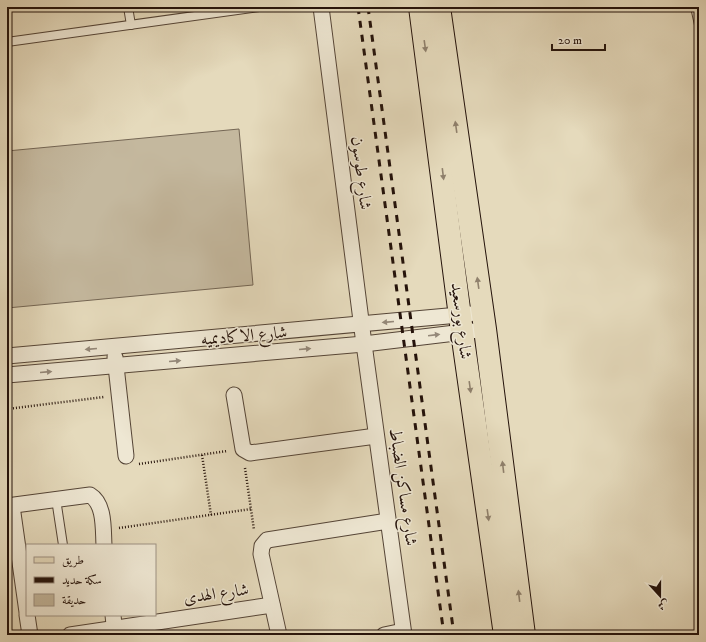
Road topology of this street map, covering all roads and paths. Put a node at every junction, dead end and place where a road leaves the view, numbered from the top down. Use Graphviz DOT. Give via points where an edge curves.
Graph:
graph roads {
  1 [pos="128,7"];
  2 [pos="259,7"];
  3 [pos="321,7"];
  4 [pos="420,7"];
  5 [pos="439,7"];
  6 [pos="695,7"];
  7 [pos="243,8"];
  8 [pos="131,25"];
  9 [pos="699,25"];
  10 [pos="7,42"];
  11 [pos="484,321"];
  12 [pos="361,324"];
  13 [pos="461,324"];
  14 [pos="364,344"];
  15 [pos="114,347"];
  16 [pos="7,356"];
  17 [pos="116,366"];
  18 [pos="7,375"];
  19 [pos="120,395"];
  20 [pos="234,395"];
  21 [pos="7,409"];
  22 [pos="376,436"];
  23 [pos="243,449"];
  24 [pos="202,455"];
  25 [pos="126,456"];
  26 [pos="56,499"];
  27 [pos="9,506"];
  28 [pos="250,509"];
  29 [pos="211,515"];
  30 [pos="388,522"];
  31 [pos="104,538"];
  32 [pos="63,544"];
  33 [pos="262,546"];
  34 [pos="272,605"];
  35 [pos="26,608"];
  36 [pos="27,616"];
  37 [pos="114,626"];
  38 [pos="404,633"];
  39 [pos="30,635"];
  40 [pos="70,635"];
  41 [pos="279,635"];
  42 [pos="384,635"];
  43 [pos="505,635"];
  44 [pos="524,635"];
  1 -- 8 [label="lane"];
  2 -- 7 [label="lane"];
  3 -- 12 [label="street, شارع طوسون"];
  4 -- 13 [label="main road, شارع بورسعيد, one-way"];
  11 -- 5 [label="main road, شارع بورسعيد, one-way"];
  6 -- 9 [label="lane"];
  7 -- 8 [label="lane"];
  8 -- 10 [label="lane"];
  11 -- 13 [label="street, شارع الاكاديميه"];
  44 -- 11 [label="main road, شارع بورسعيد, one-way"];
  13 -- 12 [label="street, شارع الاكاديميه, one-way"];
  12 -- 14 [label="street, شارع طوسون"];
  12 -- 15 [label="street, شارع الاكاديميه"];
  14 -- 13 [label="street, شارع الاكاديميه, one-way"];
  13 -- 43 [label="main road, شارع بورسعيد, one-way"];
  17 -- 14 [label="street, شارع الاكاديميه, one-way"];
  14 -- 22 [label="street, شارع مساكن الضباط"];
  15 -- 16 [label="street, شارع الاكاديميه, one-way"];
  15 -- 17 [label="street"];
  18 -- 17 [label="street, شارع الاكاديميه, one-way"];
  17 -- 19 [label="street"];
  19 -- 21 [label="path"];
  19 -- 25 [label="street"];
  20 -- 23 [label="street"];
  22 -- 23 [label="street" via="255,453"];
  22 -- 30 [label="street, شارع مساكن الضباط"];
  23 -- 24 [label="path"];
  23 -- 28 [label="path"];
  24 -- 25 [label="path" via="145,464 133,464"];
  24 -- 29 [label="path"];
  26 -- 27 [label="street"];
  26 -- 31 [label="street" via="83,495 96,499 100,505"];
  26 -- 32 [label="lane"];
  27 -- 35 [label="street"];
  28 -- 29 [label="path"];
  28 -- 33 [label="path" via="256,536"];
  29 -- 31 [label="path"];
  30 -- 33 [label="street" via="275,537 267,540"];
  30 -- 38 [label="street, شارع مساكن الضباط"];
  33 -- 34 [label="street" via="261,554"];
  34 -- 37 [label="street, شارع الهدى"];
  34 -- 41 [label="street"];
  36 -- 39 [label="street"];
  37 -- 40 [label="street, شارع الهدى"];
  38 -- 42 [label="street"];
}
